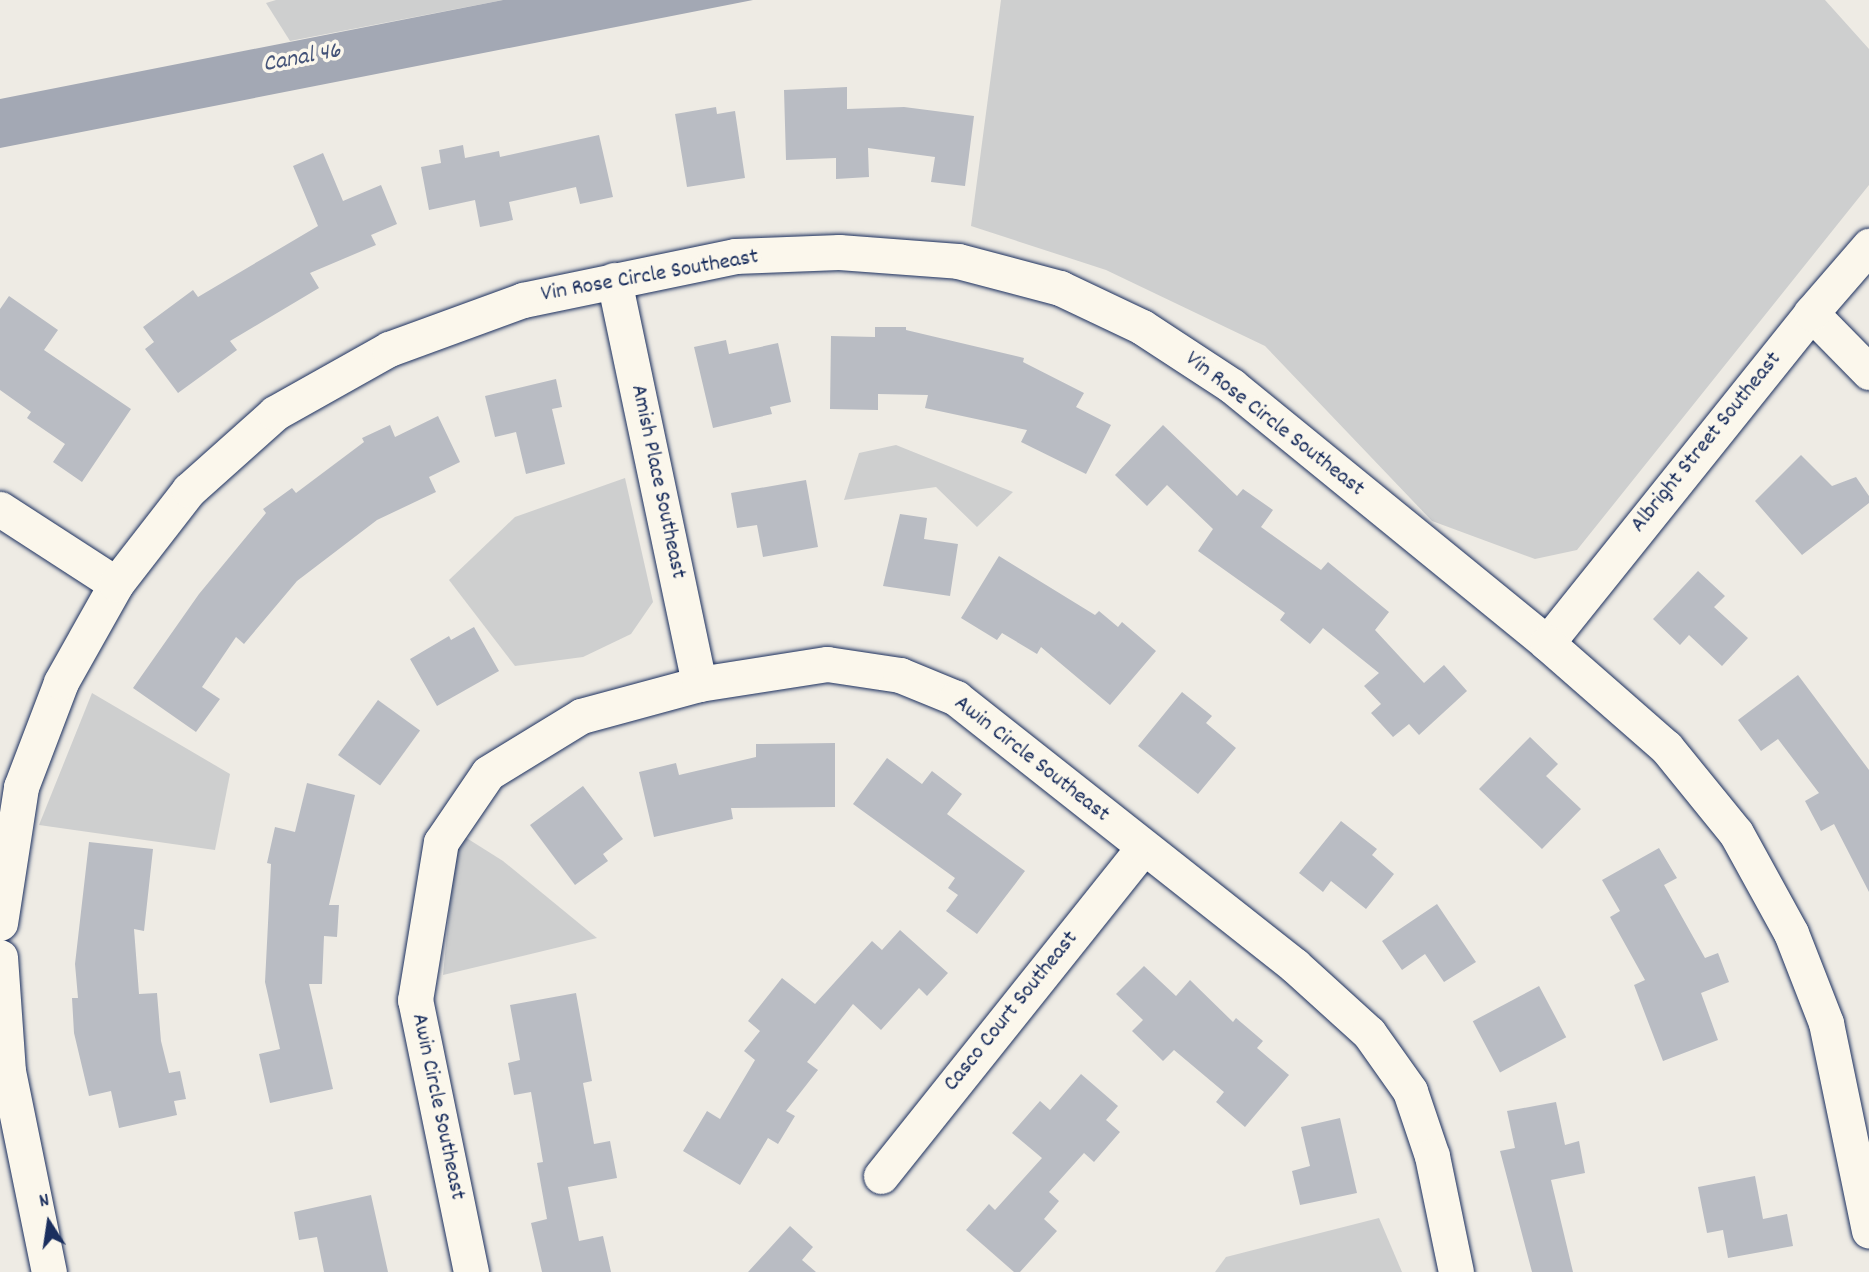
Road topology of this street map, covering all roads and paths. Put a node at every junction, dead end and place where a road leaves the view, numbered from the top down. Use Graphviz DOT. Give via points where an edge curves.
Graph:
graph roads {
  1 [pos="1869,246"];
  2 [pos="614,280"];
  3 [pos="1811,313"];
  4 [pos="1869,372"];
  5 [pos="0,509"];
  6 [pos="116,584"];
  7 [pos="1547,643"];
  8 [pos="699,684"];
  9 [pos="1143,848"];
  10 [pos="0,923"];
  11 [pos="0,957"];
  12 [pos="881,1176"];
  13 [pos="1869,1231"];
  14 [pos="49,1272"];
  15 [pos="471,1272"];
  16 [pos="1457,1272"];
  1 -- 3 [label="street, Albright Street Southeast"];
  2 -- 6 [label="street, Vin Rose Circle Southeast" via="523,300 389,349 275,413 189,490"];
  2 -- 7 [label="street, Vin Rose Circle Southeast" via="735,256 839,252 958,261 1060,288 1142,327 1232,386"];
  2 -- 8 [label="street, Amish Place Southeast"];
  3 -- 4 [label="street"];
  3 -- 7 [label="street, Albright Street Southeast"];
  5 -- 6 [label="street"];
  6 -- 10 [label="street, Vin Rose Circle Southeast" via="61,681 21,787"];
  7 -- 13 [label="street, Vin Rose Circle Southeast" via="1666,747 1736,833 1791,933 1826,1023"];
  8 -- 9 [label="street, Awin Circle Southeast" via="827,664 900,675 956,698"];
  8 -- 15 [label="street, Awin Circle Southeast" via="581,716 488,773 441,842 415,1000"];
  9 -- 12 [label="street, Casco Court Southeast"];
  9 -- 16 [label="street, Awin Circle Southeast" via="1294,965 1369,1032 1410,1091 1432,1156"];
  11 -- 14 [label="street" via="8,1072"];
}
